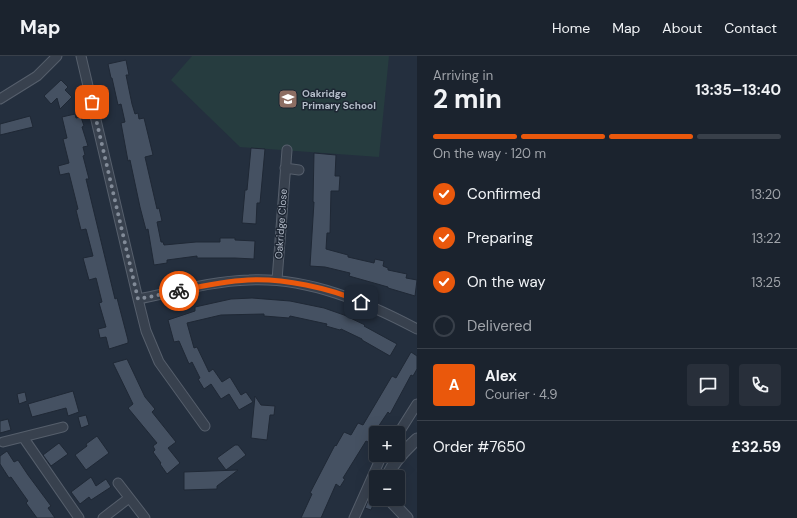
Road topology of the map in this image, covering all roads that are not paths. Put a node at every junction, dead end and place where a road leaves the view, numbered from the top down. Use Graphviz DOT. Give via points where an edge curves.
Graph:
graph roads {
  1 [pos="57,56"];
  2 [pos="81,56"];
  3 [pos="0,98"];
  4 [pos="287,150"];
  5 [pos="286,168"];
  6 [pos="299,170"];
  7 [pos="277,280"];
  8 [pos="138,299"];
  9 [pos="417,329"];
  10 [pos="417,404"];
  11 [pos="205,426"];
  12 [pos="403,426"];
  13 [pos="63,427"];
  14 [pos="23,437"];
  15 [pos="417,439"];
  16 [pos="3,442"];
  17 [pos="379,462"];
  18 [pos="390,470"];
  19 [pos="118,483"];
  20 [pos="129,498"];
  21 [pos="396,506"];
  22 [pos="79,518"];
  23 [pos="103,518"];
  24 [pos="146,518"];
  25 [pos="354,518"];
  26 [pos="408,518"];
  1 -- 3 [label="street" via="37,76"];
  2 -- 8 [label="street"];
  4 -- 5 [label="street, Oakridge Close"];
  5 -- 6 [label="street"];
  5 -- 7 [label="street, Oakridge Close"];
  7 -- 8 [label="street" via="225,282"];
  7 -- 9 [label="street" via="350,297"];
  8 -- 11 [label="street" via="146,331 158,362"];
  10 -- 12 [label="street"];
  13 -- 14 [label="street"];
  14 -- 16 [label="street"];
  14 -- 22 [label="street"];
  15 -- 18 [label="street"];
  17 -- 25 [label="street"];
  19 -- 20 [label="street"];
  20 -- 23 [label="street"];
  20 -- 24 [label="street"];
  21 -- 26 [label="street"];
}
